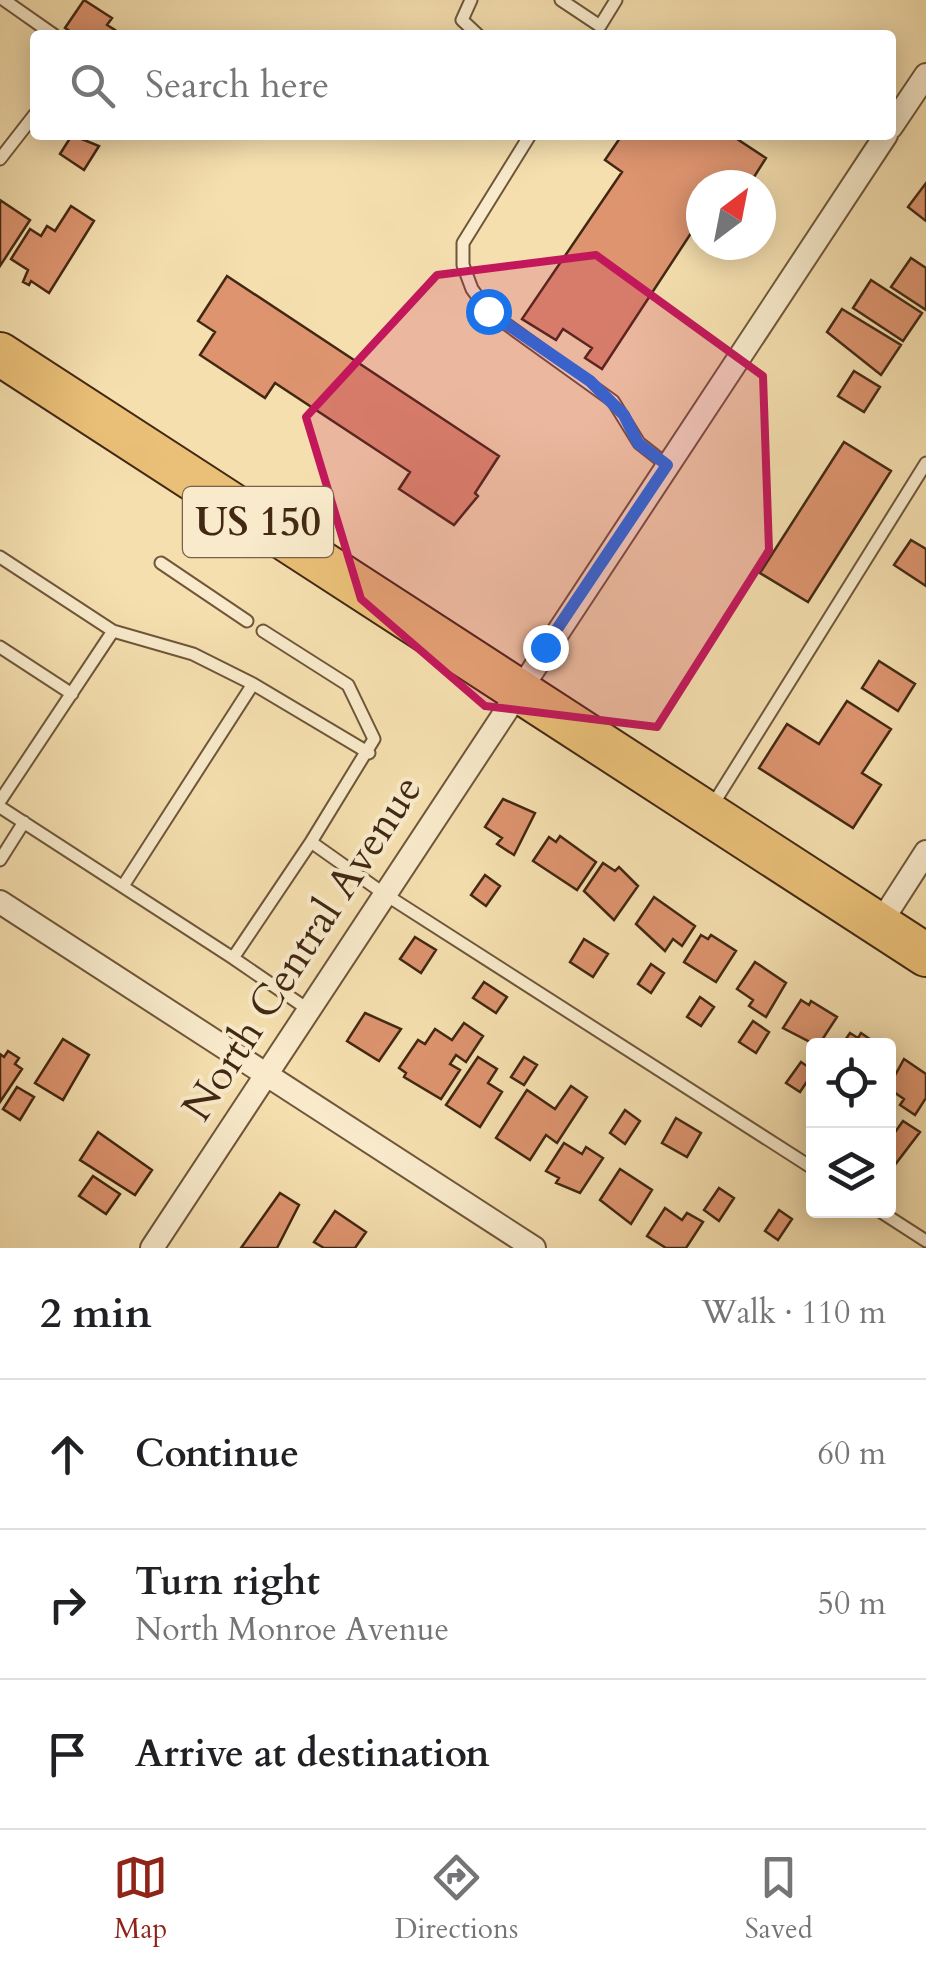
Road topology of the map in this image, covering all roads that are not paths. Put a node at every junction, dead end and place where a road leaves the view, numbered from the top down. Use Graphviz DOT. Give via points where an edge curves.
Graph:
graph roads {
  1 [pos="4,0"];
  2 [pos="471,0"];
  3 [pos="561,0"];
  4 [pos="616,0"];
  5 [pos="47,30"];
  6 [pos="473,30"];
  7 [pos="597,30"];
  8 [pos="926,75"];
  9 [pos="30,120"];
  10 [pos="896,120"];
  11 [pos="527,140"];
  12 [pos="883,140"];
  13 [pos="0,159"];
  14 [pos="0,354"];
  15 [pos="926,463"];
  16 [pos="667,465"];
  17 [pos="0,558"];
  18 [pos="161,563"];
  19 [pos="247,621"];
  20 [pos="263,631"];
  21 [pos="113,632"];
  22 [pos="0,647"];
  23 [pos="252,684"];
  24 [pos="516,690"];
  25 [pos="72,694"];
  26 [pos="369,753"];
  27 [pos="0,804"];
  28 [pos="708,814"];
  29 [pos="24,822"];
  30 [pos="311,842"];
  31 [pos="926,852"];
  32 [pos="0,860"];
  33 [pos="123,886"];
  34 [pos="383,893"];
  35 [pos="0,902"];
  36 [pos="879,924"];
  37 [pos="926,955"];
  38 [pos="234,958"];
  39 [pos="306,1008"];
  40 [pos="263,1075"];
  41 [pos="806,1164"];
  42 [pos="890,1218"];
  43 [pos="926,1241"];
  44 [pos="152,1248"];
  45 [pos="534,1248"];
  1 -- 5 [label="lane"];
  2 -- 6 [label="lane" via="462,20"];
  3 -- 7 [label="lane"];
  4 -- 7 [label="lane"];
  8 -- 10 [label="street"];
  9 -- 13 [label="lane"];
  11 -- 16 [label="lane" via="463,243 472,290 501,321 612,400 638,443"];
  12 -- 16 [label="street, North Central Avenue"];
  14 -- 24 [label="highway, US 150"];
  15 -- 28 [label="lane"];
  16 -- 24 [label="street, North Central Avenue"];
  17 -- 21 [label="lane"];
  18 -- 19 [label="lane"];
  20 -- 26 [label="lane" via="354,692 374,739"];
  21 -- 23 [label="lane" via="193,654"];
  21 -- 25 [label="lane"];
  22 -- 25 [label="lane"];
  23 -- 26 [label="lane"];
  23 -- 33 [label="lane"];
  24 -- 28 [label="highway, US 150"];
  24 -- 34 [label="street, North Central Avenue"];
  25 -- 27 [label="lane"];
  26 -- 30 [label="lane"];
  27 -- 29 [label="lane"];
  28 -- 36 [label="highway, US 150"];
  29 -- 32 [label="lane"];
  29 -- 33 [label="lane"];
  30 -- 34 [label="lane"];
  30 -- 38 [label="lane"];
  31 -- 36 [label="street"];
  33 -- 38 [label="lane"];
  34 -- 39 [label="street, North Central Avenue"];
  34 -- 41 [label="lane"];
  35 -- 40 [label="street"];
  36 -- 37 [label="highway, US 150"];
  38 -- 39 [label="lane"];
  39 -- 40 [label="street, North Central Avenue"];
  40 -- 44 [label="street, North Central Avenue"];
  40 -- 45 [label="street"];
  42 -- 43 [label="lane"];
}
